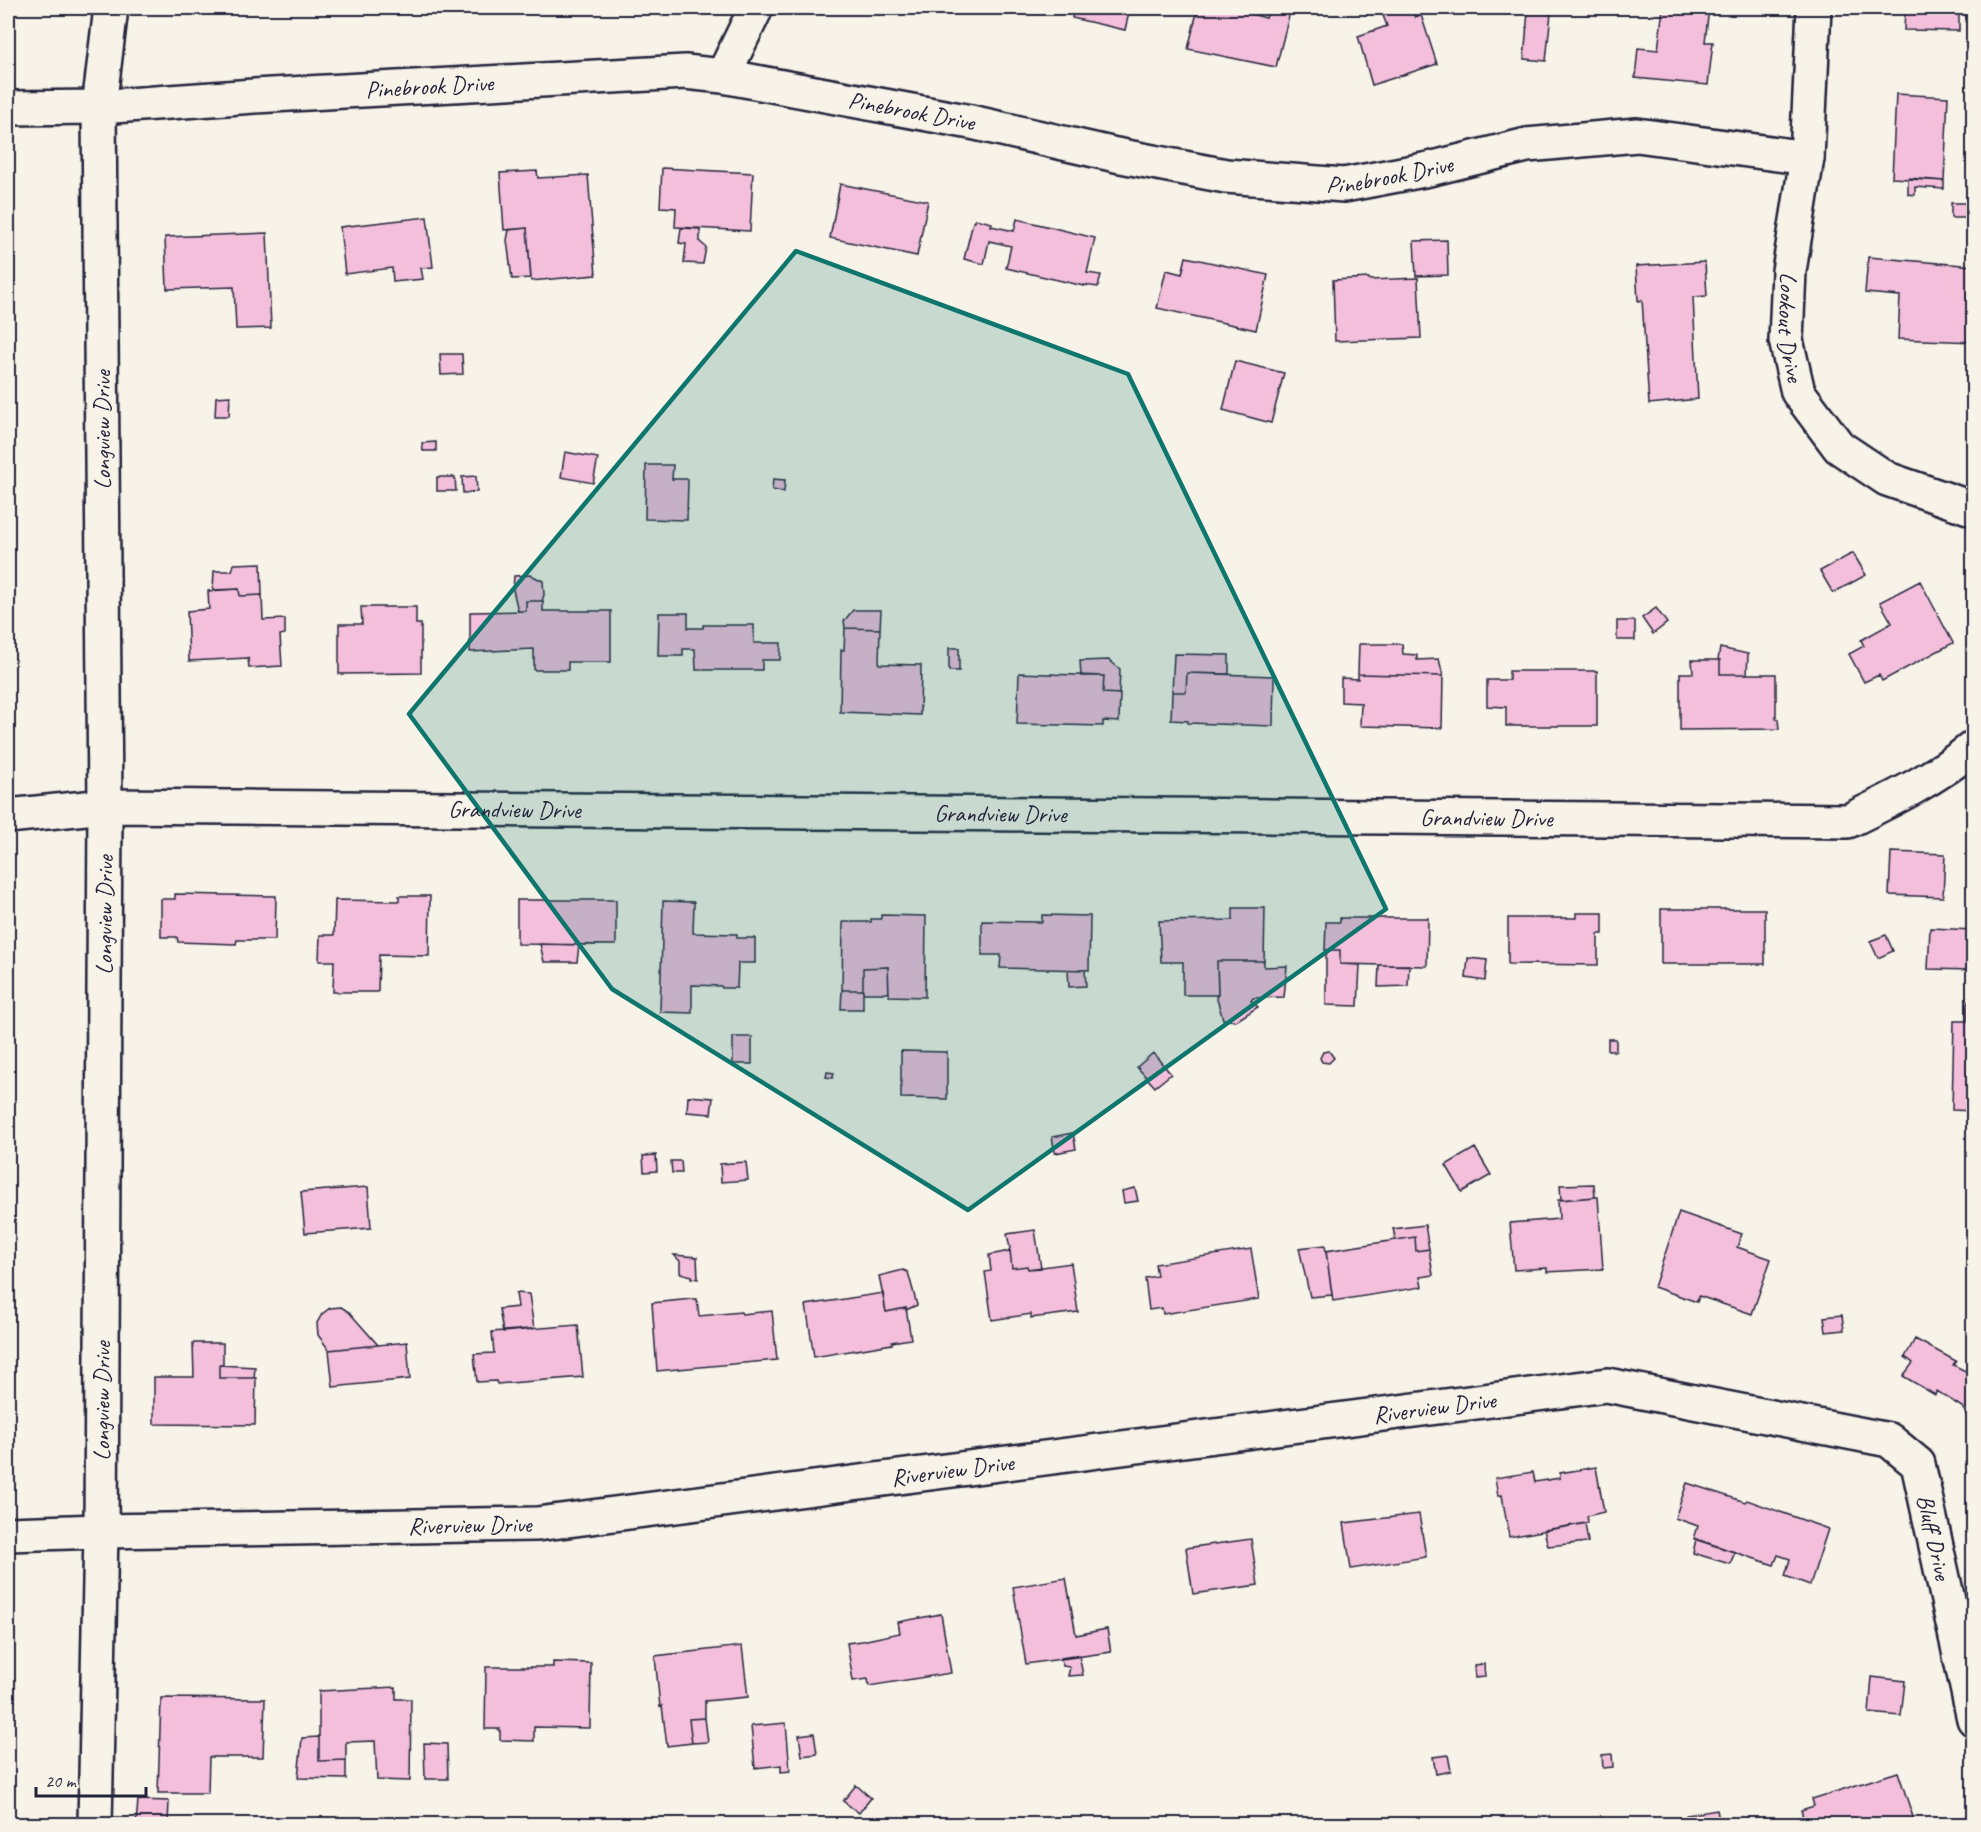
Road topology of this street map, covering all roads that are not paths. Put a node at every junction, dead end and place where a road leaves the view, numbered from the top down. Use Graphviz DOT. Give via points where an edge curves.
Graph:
graph roads {
  1 [pos="111,8"];
  2 [pos="756,8"];
  3 [pos="1814,8"];
  4 [pos="723,76"];
  5 [pos="99,107"];
  6 [pos="8,108"];
  7 [pos="1807,158"];
  8 [pos="1974,509"];
  9 [pos="1974,747"];
  10 [pos="105,806"];
  11 [pos="8,816"];
  12 [pos="1889,1440"];
  13 [pos="101,1531"];
  14 [pos="8,1534"];
  15 [pos="1974,1719"];
  16 [pos="95,1824"];
  1 -- 5 [label="street, Longview Drive"];
  2 -- 4 [label="street"];
  3 -- 7 [label="street, Lookout Drive"];
  4 -- 5 [label="street, Pinebrook Drive" via="685,72"];
  4 -- 7 [label="street, Pinebrook Drive" via="971,122 1226,176 1344,185 1527,145 1637,135"];
  5 -- 6 [label="street, Pinebrook Drive"];
  5 -- 10 [label="street, Longview Drive"];
  7 -- 8 [label="street, Lookout Drive" via="1789,271 1785,340 1798,392 1839,447 1887,479"];
  9 -- 10 [label="street, Grandview Drive" via="1956,762 1848,821"];
  10 -- 11 [label="street, Grandview Drive"];
  10 -- 13 [label="street, Longview Drive"];
  12 -- 13 [label="street, Riverview Drive" via="1607,1385 537,1524"];
  12 -- 15 [label="street, Bluff Drive" via="1918,1464"];
  13 -- 14 [label="street, Riverview Drive"];
  13 -- 16 [label="street, Longview Drive"];
}
